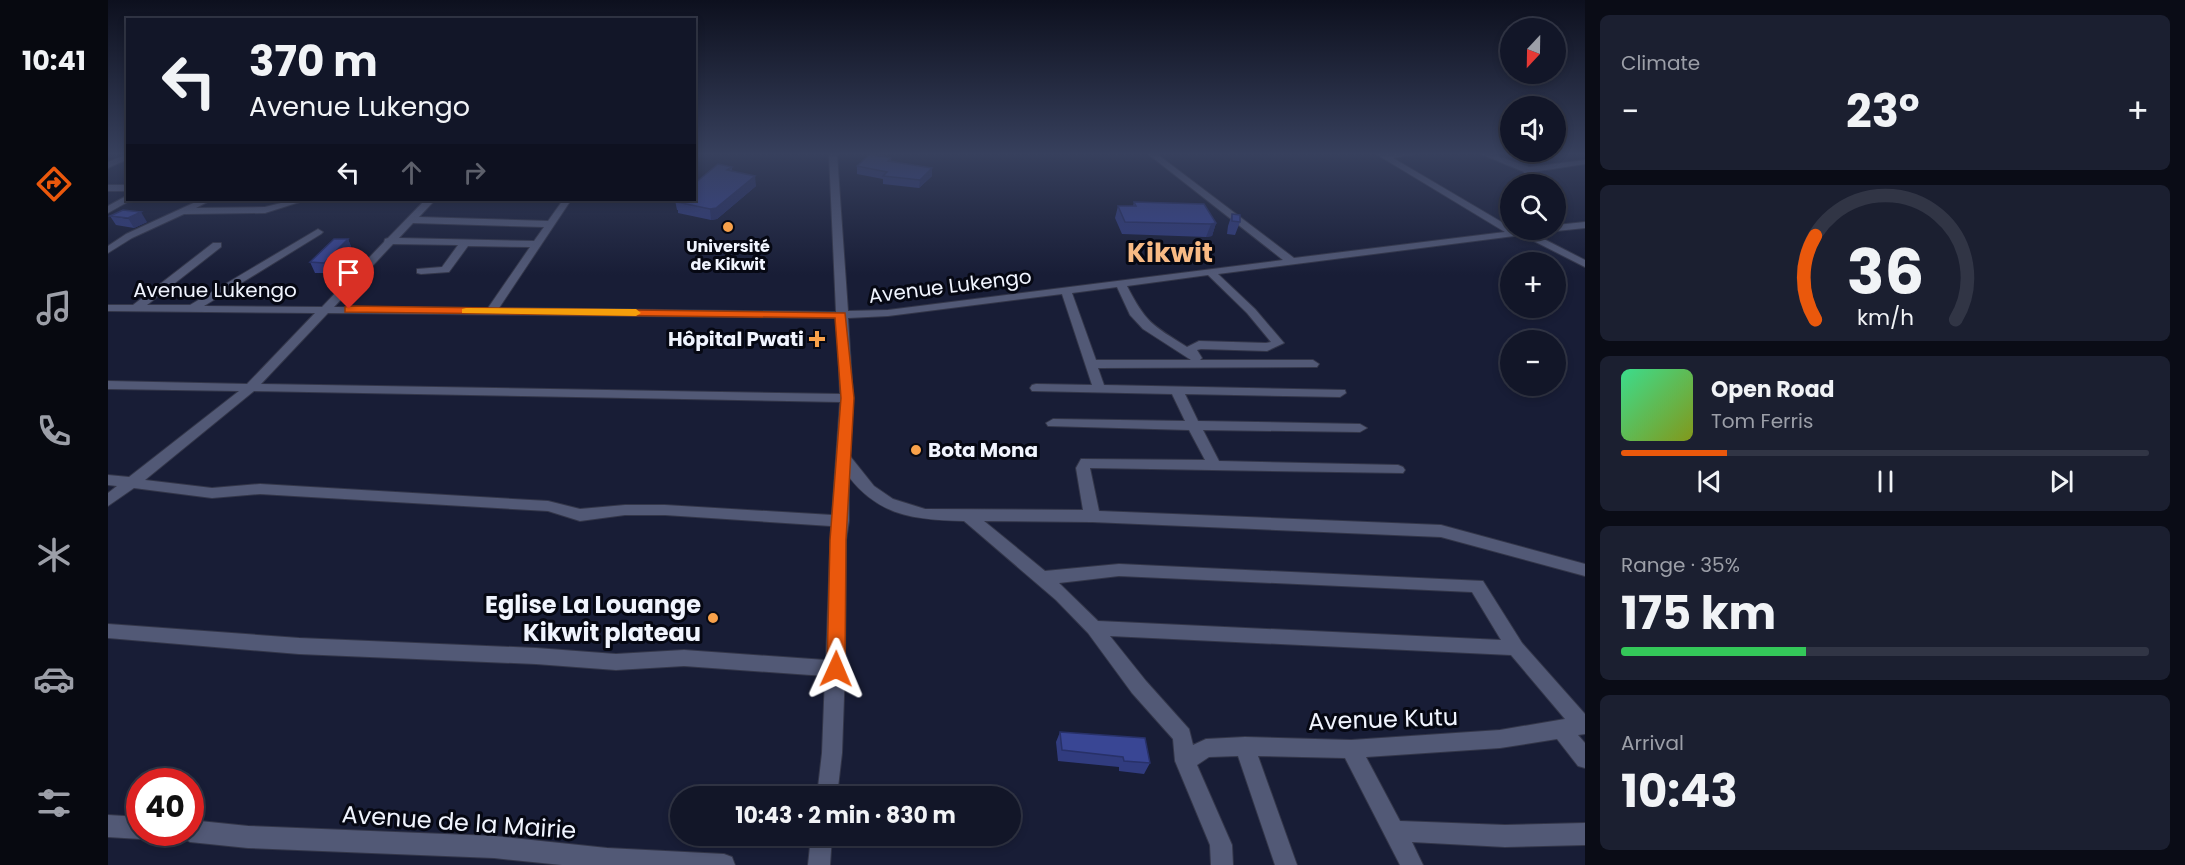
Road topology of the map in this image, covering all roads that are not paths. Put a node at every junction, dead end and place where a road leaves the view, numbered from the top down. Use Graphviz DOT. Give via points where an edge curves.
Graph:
graph roads {
  1 [pos="836,194"];
  2 [pos="1204,194"];
  3 [pos="1452,194"];
  4 [pos="126,199"];
  5 [pos="204,201"];
  6 [pos="298,201"];
  7 [pos="429,201"];
  8 [pos="566,201"];
  9 [pos="108,210"];
  10 [pos="184,211"];
  11 [pos="409,220"];
  12 [pos="1500,222"];
  13 [pos="550,224"];
  14 [pos="1585,225"];
  15 [pos="1566,227"];
  16 [pos="318,232"];
  17 [pos="1500,234"];
  18 [pos="1535,240"];
  19 [pos="388,241"];
  20 [pos="466,242"];
  21 [pos="537,244"];
  22 [pos="217,245"];
  23 [pos="108,250"];
  24 [pos="1291,261"];
  25 [pos="1585,264"];
  26 [pos="421,271"];
  27 [pos="1210,272"];
  28 [pos="1120,283"];
  29 [pos="1065,290"];
  30 [pos="194,307"];
  31 [pos="108,308"];
  32 [pos="136,308"];
  33 [pos="326,309"];
  34 [pos="491,312"];
  35 [pos="841,315"];
  36 [pos="1198,359"];
  37 [pos="1090,364"];
  38 [pos="1313,364"];
  39 [pos="109,386"];
  40 [pos="250,388"];
  41 [pos="1036,388"];
  42 [pos="1099,388"];
  43 [pos="1176,390"];
  44 [pos="1340,393"];
  45 [pos="848,398"];
  46 [pos="1053,423"];
  47 [pos="1194,425"];
  48 [pos="1360,428"];
  49 [pos="845,459"];
  50 [pos="1214,465"];
  51 [pos="1398,470"];
  52 [pos="108,480"];
  53 [pos="132,482"];
  54 [pos="108,501"];
  55 [pos="968,516"];
  56 [pos="1092,516"];
  57 [pos="842,521"];
  58 [pos="1585,570"];
  59 [pos="1040,578"];
  60 [pos="1094,628"];
  61 [pos="108,630"];
  62 [pos="1516,648"];
  63 [pos="836,669"];
  64 [pos="1584,725"];
  65 [pos="1561,728"];
  66 [pos="1245,746"];
  67 [pos="1352,749"];
  68 [pos="1585,759"];
  69 [pos="1185,761"];
  70 [pos="828,786"];
  71 [pos="108,826"];
  72 [pos="126,827"];
  73 [pos="1396,831"];
  74 [pos="204,832"];
  75 [pos="1585,834"];
  76 [pos="821,846"];
  77 [pos="724,865"];
  78 [pos="819,865"];
  79 [pos="1222,865"];
  80 [pos="1286,865"];
  81 [pos="1412,865"];
  1 -- 35 [label="street"];
  2 -- 24 [label="street"];
  3 -- 12 [label="street"];
  4 -- 9 [label="street"];
  5 -- 10 [label="street"];
  6 -- 10 [label="street" via="266,210"];
  7 -- 11 [label="street"];
  8 -- 13 [label="street"];
  10 -- 23 [label="street"];
  11 -- 13 [label="street"];
  11 -- 19 [label="street"];
  13 -- 21 [label="street"];
  14 -- 15 [label="street"];
  16 -- 30 [label="street"];
  17 -- 24 [label="street, Avenue Lukengo"];
  18 -- 25 [label="street"];
  19 -- 20 [label="street"];
  19 -- 33 [label="street"];
  20 -- 21 [label="street"];
  20 -- 26 [label="street" via="445,270"];
  21 -- 34 [label="street"];
  22 -- 32 [label="street"];
  24 -- 27 [label="street, Avenue Lukengo"];
  27 -- 28 [label="street, Avenue Lukengo"];
  27 -- 36 [label="street" via="1278,343 1267,347 1199,345 1191,350"];
  28 -- 29 [label="street, Avenue Lukengo"];
  28 -- 36 [label="street" via="1136,315 1147,327"];
  29 -- 35 [label="street, Avenue Lukengo" via="917,310"];
  29 -- 37 [label="street"];
  30 -- 32 [label="street, Avenue Lukengo"];
  30 -- 33 [label="street, Avenue Lukengo"];
  31 -- 32 [label="street, Avenue Lukengo"];
  33 -- 34 [label="street, Avenue Lukengo"];
  33 -- 40 [label="street"];
  34 -- 35 [label="street, Avenue Lukengo"];
  35 -- 45 [label="street"];
  36 -- 37 [label="street"];
  36 -- 38 [label="street"];
  37 -- 42 [label="street"];
  39 -- 40 [label="street"];
  40 -- 45 [label="street"];
  40 -- 53 [label="street"];
  41 -- 42 [label="street"];
  42 -- 43 [label="street"];
  43 -- 44 [label="street"];
  43 -- 47 [label="street"];
  45 -- 49 [label="street"];
  46 -- 47 [label="street"];
  47 -- 48 [label="street"];
  47 -- 50 [label="street"];
  49 -- 55 [label="street" via="856,479 885,502 925,515"];
  49 -- 57 [label="street"];
  50 -- 51 [label="street"];
  50 -- 56 [label="street" via="1083,464"];
  52 -- 53 [label="street"];
  53 -- 54 [label="street"];
  53 -- 57 [label="street" via="212,493 260,489 548,506 580,515 665,510"];
  55 -- 56 [label="street"];
  55 -- 59 [label="street"];
  56 -- 58 [label="street" via="1441,531"];
  57 -- 63 [label="street" via="838,540"];
  59 -- 60 [label="street"];
  59 -- 62 [label="street" via="1119,570 1477,586"];
  60 -- 62 [label="street"];
  60 -- 69 [label="street" via="1132,679 1182,735"];
  61 -- 63 [label="street" via="310,647 616,662 684,658"];
  62 -- 64 [label="street"];
  63 -- 70 [label="street"];
  64 -- 65 [label="street, Avenue Kutu"];
  65 -- 67 [label="street, Avenue Kutu" via="1500,739"];
  65 -- 68 [label="street"];
  66 -- 67 [label="street, Avenue Kutu"];
  66 -- 69 [label="street, Avenue Kutu" via="1206,748"];
  66 -- 80 [label="street"];
  67 -- 73 [label="street"];
  69 -- 79 [label="street" via="1221,845"];
  71 -- 72 [label="street"];
  73 -- 75 [label="street" via="1505,836"];
  73 -- 81 [label="street"];
  74 -- 77 [label="street, Avenue de la Mairie" via="494,847 607,859"];
  76 -- 78 [label="street"];
}
